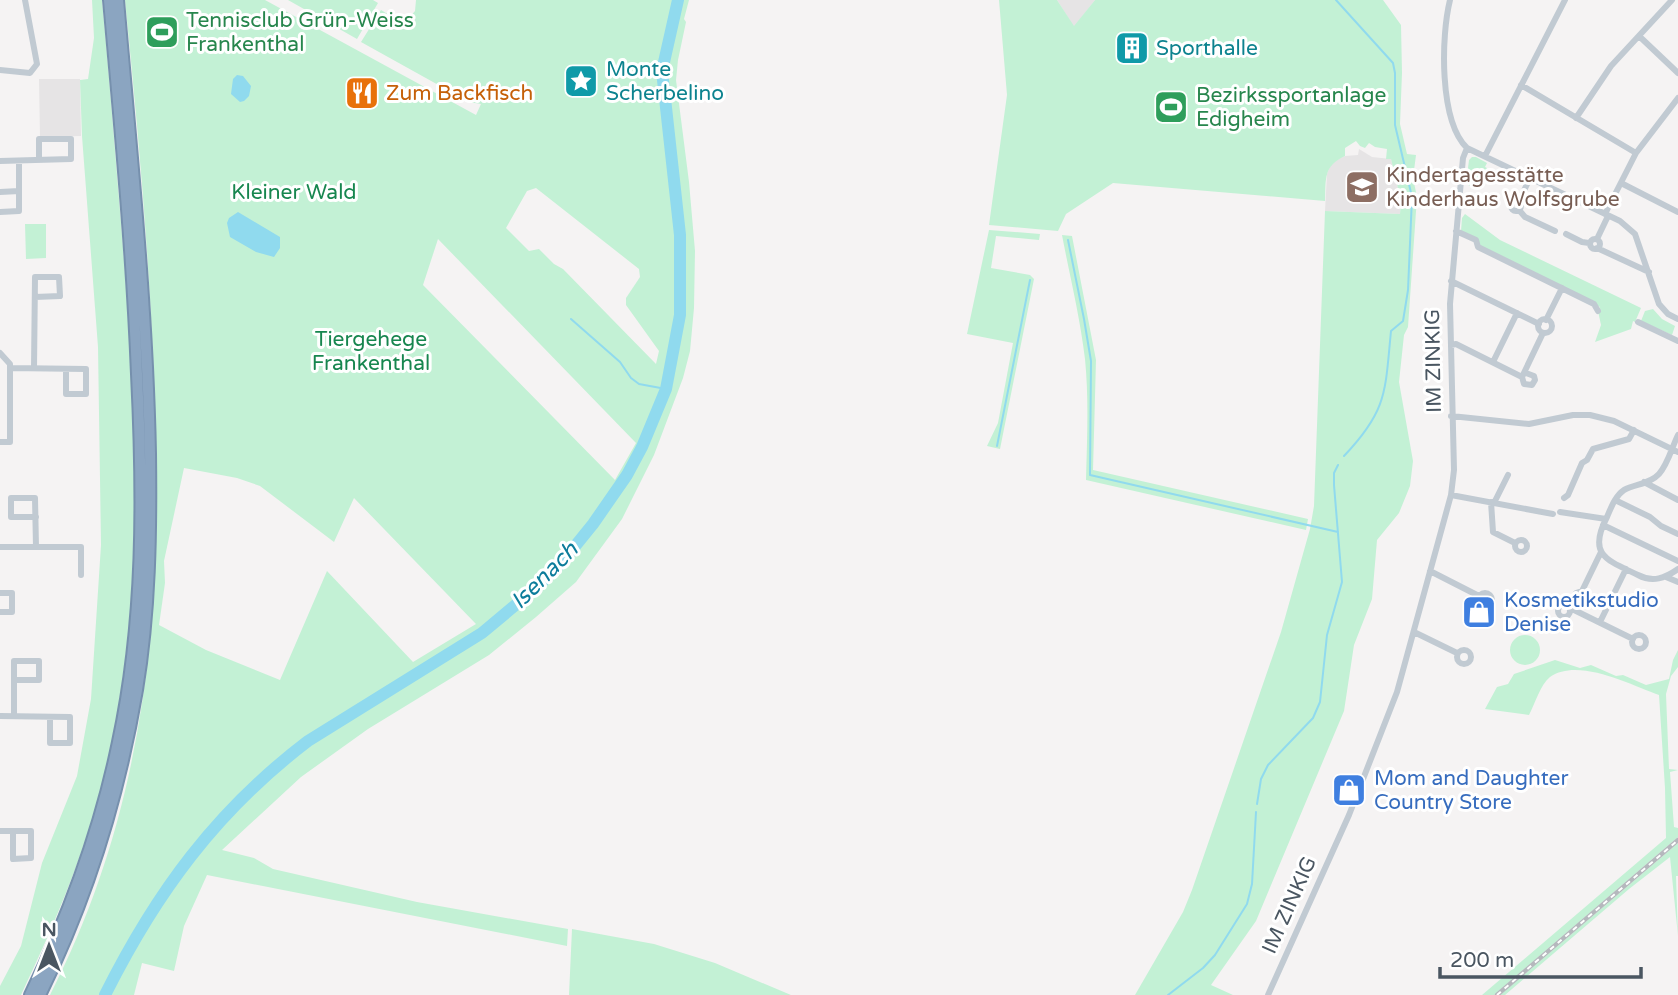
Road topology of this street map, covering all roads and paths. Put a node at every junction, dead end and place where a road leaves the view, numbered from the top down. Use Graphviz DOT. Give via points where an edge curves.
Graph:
graph roads {
  1 [pos="25,0"];
  2 [pos="109,0"];
  3 [pos="118,0"];
  4 [pos="1565,0"];
  5 [pos="1672,0"];
  6 [pos="1441,1"];
  7 [pos="1449,1"];
  8 [pos="1639,36"];
  9 [pos="0,70"];
  10 [pos="1678,73"];
  11 [pos="1521,85"];
  12 [pos="1678,98"];
  13 [pos="1576,118"];
  14 [pos="1467,148"];
  15 [pos="1636,153"];
  16 [pos="1485,156"];
  17 [pos="40,159"];
  18 [pos="0,161"];
  19 [pos="19,161"];
  20 [pos="1530,178"];
  21 [pos="1621,183"];
  22 [pos="19,191"];
  23 [pos="0,192"];
  24 [pos="0,212"];
  25 [pos="1678,212"];
  26 [pos="1607,215"];
  27 [pos="1456,231"];
  28 [pos="1555,231"];
  29 [pos="1566,234"];
  30 [pos="1597,239"];
  31 [pos="1589,243"];
  32 [pos="1597,248"];
  33 [pos="1648,272"];
  34 [pos="1451,281"];
  35 [pos="1562,288"];
  36 [pos="35,297"];
  37 [pos="1598,311"];
  38 [pos="1517,313"];
  39 [pos="1678,319"];
  40 [pos="1546,320"];
  41 [pos="1638,322"];
  42 [pos="1539,324"];
  43 [pos="1543,332"];
  44 [pos="1678,341"];
  45 [pos="1451,345"];
  46 [pos="0,354"];
  47 [pos="1493,362"];
  48 [pos="10,368"];
  49 [pos="34,369"];
  50 [pos="66,369"];
  51 [pos="1451,416"];
  52 [pos="10,423"];
  53 [pos="0,424"];
  54 [pos="1634,430"];
  55 [pos="1678,435"];
  56 [pos="0,442"];
  57 [pos="1675,450"];
  58 [pos="1508,475"];
  59 [pos="1644,482"];
  60 [pos="1451,495"];
  61 [pos="1564,498"];
  62 [pos="1615,500"];
  63 [pos="1678,500"];
  64 [pos="1492,502"];
  65 [pos="36,517"];
  66 [pos="1604,522"];
  67 [pos="1678,534"];
  68 [pos="1515,543"];
  69 [pos="0,547"];
  70 [pos="36,547"];
  71 [pos="1601,552"];
  72 [pos="1678,561"];
  73 [pos="1626,569"];
  74 [pos="1678,569"];
  75 [pos="1430,572"];
  76 [pos="81,575"];
  77 [pos="1666,577"];
  78 [pos="1678,582"];
  79 [pos="0,593"];
  80 [pos="1479,596"];
  81 [pos="0,612"];
  82 [pos="1600,622"];
  83 [pos="1414,632"];
  84 [pos="1633,639"];
  85 [pos="1457,653"];
  86 [pos="15,680"];
  87 [pos="0,716"];
  88 [pos="14,716"];
  89 [pos="50,718"];
  90 [pos="0,831"];
  91 [pos="13,831"];
  92 [pos="30,995"];
  93 [pos="40,995"];
  94 [pos="1268,995"];
  1 -- 9 [label="street" via="37,64 30,73"];
  2 -- 92 [label="highway" via="135,323 141,475 138,598 128,687 105,800 75,893"];
  3 -- 93 [label="highway" via="145,322 150,475 147,598 137,688 114,802 82,898"];
  4 -- 11 [label="street"];
  5 -- 8 [label="street"];
  6 -- 7 [label="street"];
  7 -- 14 [label="street" via="1447,106 1455,132"];
  8 -- 10 [label="street"];
  8 -- 13 [label="street" via="1611,66"];
  11 -- 13 [label="street"];
  11 -- 16 [label="street"];
  12 -- 15 [label="street"];
  13 -- 15 [label="street"];
  14 -- 16 [label="street"];
  14 -- 27 [label="street, IM ZINKIG"];
  15 -- 21 [label="street"];
  16 -- 20 [label="street"];
  17 -- 17 [label="street" via="71,159 71,139 39,139"];
  17 -- 19 [label="street"];
  18 -- 19 [label="street"];
  19 -- 22 [label="street"];
  20 -- 26 [label="street"];
  20 -- 28 [label="street" via="1519,210"];
  21 -- 25 [label="street"];
  21 -- 26 [label="street"];
  22 -- 23 [label="street"];
  22 -- 24 [label="street" via="19,211"];
  26 -- 30 [label="street"];
  26 -- 33 [label="street" via="1635,233"];
  27 -- 34 [label="street, IM ZINKIG"];
  27 -- 35 [label="street" via="1476,240 1478,247"];
  29 -- 31 [label="street"];
  30 -- 31 [label="street"];
  30 -- 32 [label="street"];
  31 -- 32 [label="street"];
  32 -- 33 [label="street"];
  33 -- 39 [label="street" via="1659,304"];
  34 -- 38 [label="street"];
  34 -- 45 [label="street, IM ZINKIG"];
  35 -- 37 [label="street" via="1594,304"];
  35 -- 40 [label="street"];
  36 -- 36 [label="street" via="35,277 59,277 60,296"];
  36 -- 49 [label="street"];
  38 -- 42 [label="street"];
  38 -- 47 [label="street"];
  40 -- 42 [label="street"];
  40 -- 43 [label="street" via="1551,328"];
  41 -- 44 [label="street"];
  42 -- 43 [label="street"];
  43 -- 47 [label="street" via="1524,375"];
  45 -- 47 [label="street"];
  45 -- 51 [label="street, IM ZINKIG"];
  46 -- 48 [label="street"];
  48 -- 49 [label="street"];
  48 -- 52 [label="street"];
  49 -- 50 [label="street"];
  50 -- 50 [label="street" via="86,369 86,394 66,394"];
  51 -- 54 [label="street" via="1529,424 1587,415"];
  51 -- 60 [label="street, IM ZINKIG"];
  52 -- 53 [label="street"];
  52 -- 56 [label="street" via="10,442"];
  54 -- 57 [label="street"];
  54 -- 61 [label="street" via="1629,439 1593,449"];
  55 -- 57 [label="street"];
  57 -- 59 [label="street" via="1659,474"];
  58 -- 64 [label="street"];
  59 -- 62 [label="street"];
  59 -- 63 [label="street"];
  60 -- 64 [label="street"];
  60 -- 75 [label="street, IM ZINKIG"];
  62 -- 66 [label="street"];
  62 -- 67 [label="street"];
  64 -- 66 [label="street"];
  64 -- 68 [label="street" via="1493,532"];
  65 -- 65 [label="street" via="36,498 11,498 11,517"];
  65 -- 70 [label="street"];
  66 -- 71 [label="street" via="1598,540"];
  66 -- 72 [label="street"];
  69 -- 70 [label="street"];
  70 -- 76 [label="street" via="81,547"];
  71 -- 73 [label="street" via="1608,561"];
  71 -- 82 [label="street" via="1569,607"];
  73 -- 77 [label="street" via="1645,579"];
  73 -- 82 [label="street"];
  74 -- 77 [label="street"];
  75 -- 80 [label="street"];
  75 -- 83 [label="street, IM ZINKIG"];
  77 -- 78 [label="street"];
  79 -- 81 [label="street" via="12,593 12,612"];
  82 -- 84 [label="street"];
  83 -- 85 [label="street"];
  83 -- 94 [label="street, IM ZINKIG" via="1397,692 1349,815"];
  86 -- 86 [label="street" via="15,661 39,661 39,680"];
  86 -- 88 [label="street"];
  87 -- 88 [label="street"];
  88 -- 89 [label="street"];
  89 -- 89 [label="street" via="70,717 69,743 50,743"];
  90 -- 91 [label="street"];
  91 -- 91 [label="street" via="31,831 32,858 13,859"];
}
